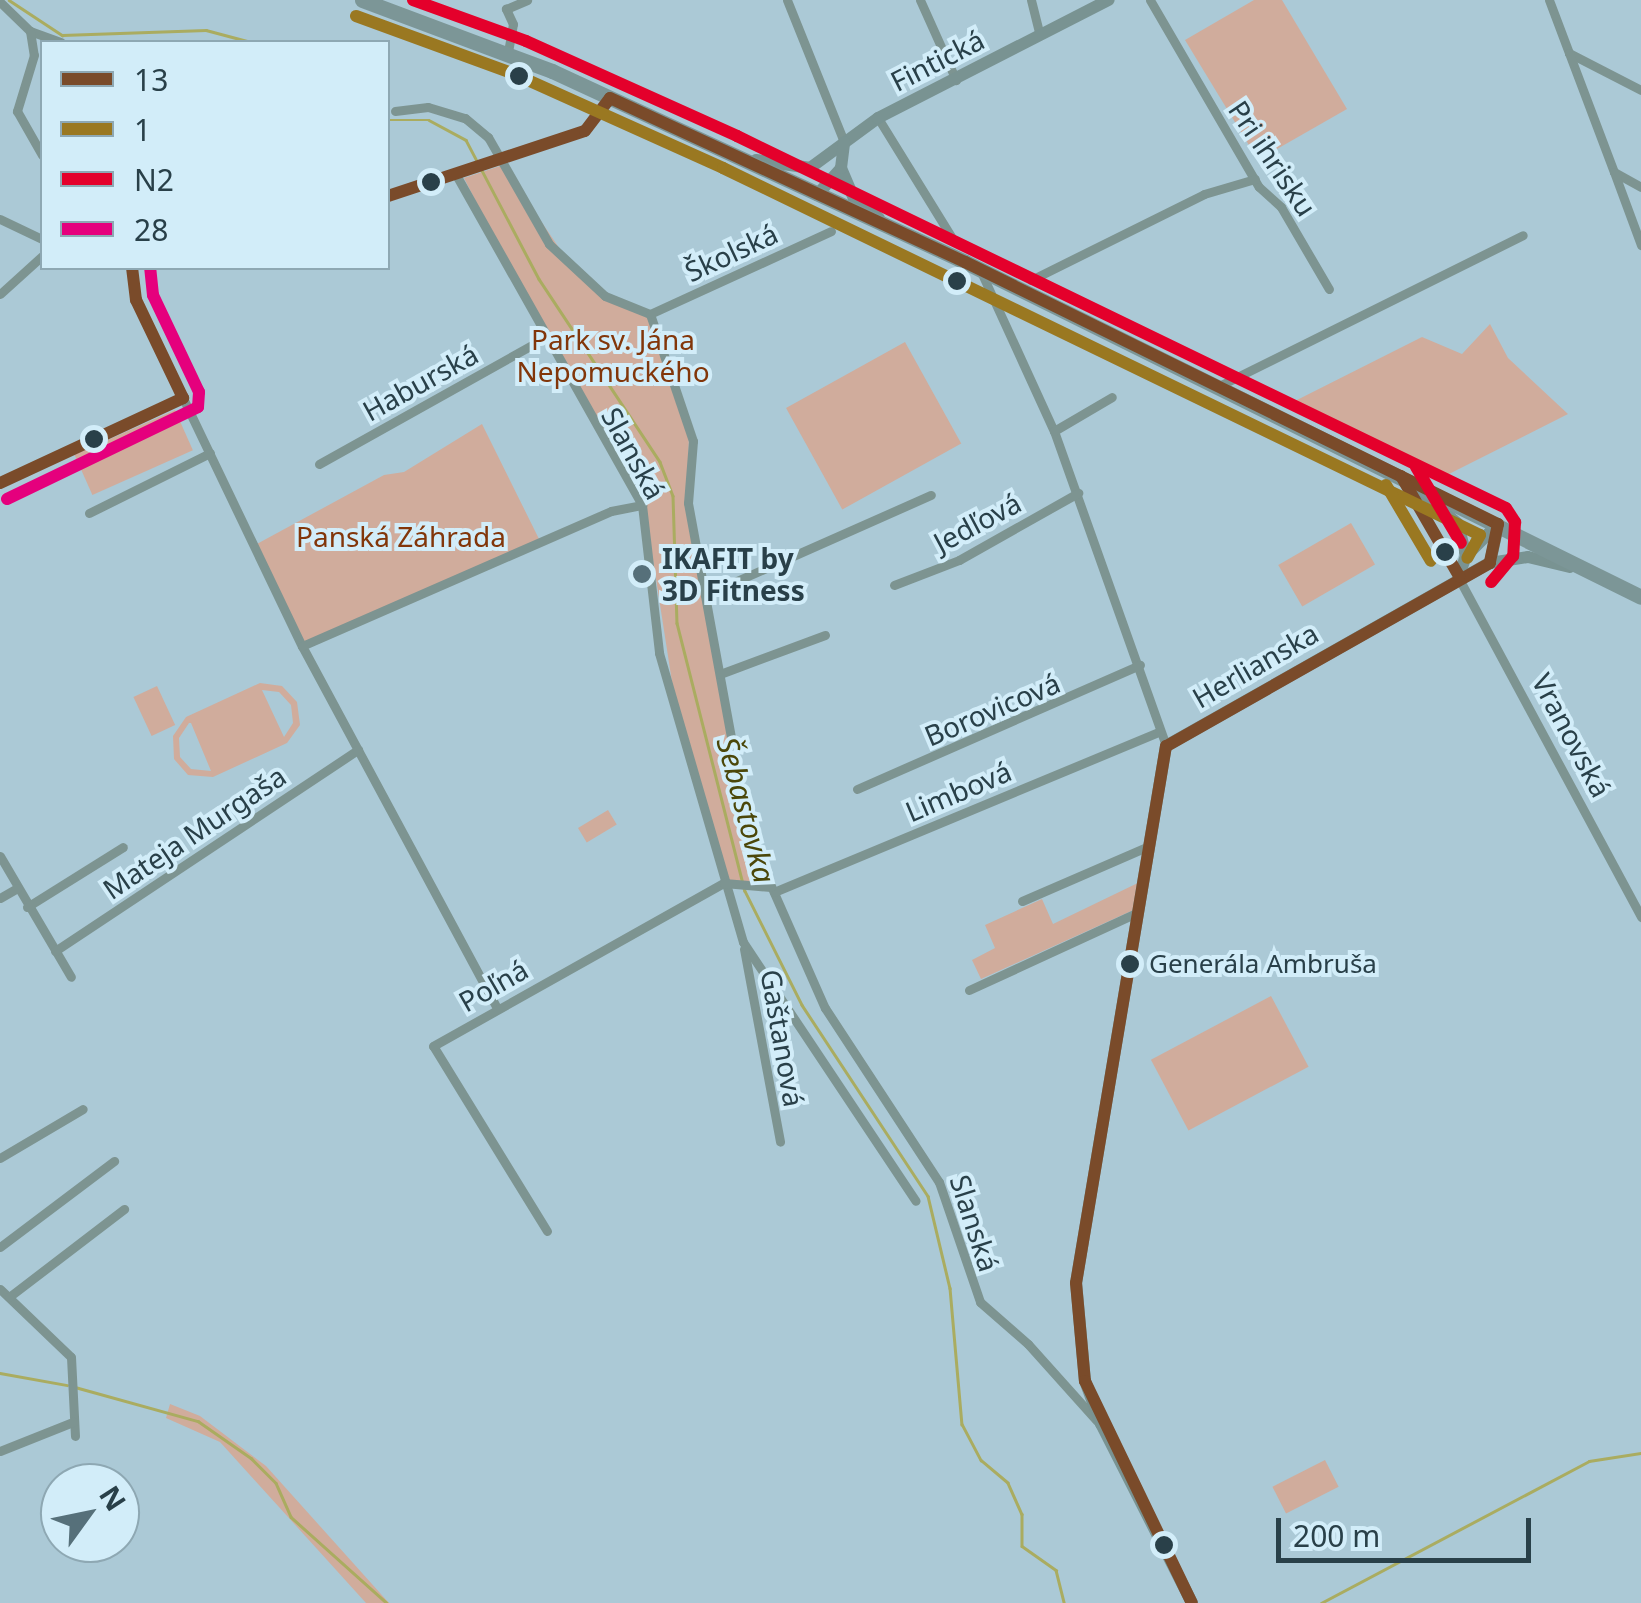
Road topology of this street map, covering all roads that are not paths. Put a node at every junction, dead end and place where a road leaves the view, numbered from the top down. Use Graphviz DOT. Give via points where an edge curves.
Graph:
graph roads {
  1 [pos="362,0"];
  2 [pos="527,0"];
  3 [pos="787,0"];
  4 [pos="920,0"];
  5 [pos="1031,0"];
  6 [pos="1109,0"];
  7 [pos="1150,0"];
  8 [pos="1550,0"];
  9 [pos="0,2"];
  10 [pos="30,30"];
  11 [pos="1040,35"];
  12 [pos="56,40"];
  13 [pos="508,52"];
  14 [pos="1570,54"];
  15 [pos="956,80"];
  16 [pos="1641,90"];
  17 [pos="610,98"];
  18 [pos="395,111"];
  19 [pos="878,118"];
  20 [pos="844,142"];
  21 [pos="40,151"];
  22 [pos="730,152"];
  23 [pos="824,158"];
  24 [pos="495,159"];
  25 [pos="470,168"];
  26 [pos="841,168"];
  27 [pos="1614,172"];
  28 [pos="455,173"];
  29 [pos="1254,179"];
  30 [pos="1641,188"];
  31 [pos="390,195"];
  32 [pos="817,196"];
  33 [pos="0,219"];
  34 [pos="831,231"];
  35 [pos="907,235"];
  36 [pos="1523,235"];
  37 [pos="951,236"];
  38 [pos="40,239"];
  39 [pos="1641,246"];
  40 [pos="40,258"];
  41 [pos="980,269"];
  42 [pos="132,270"];
  43 [pos="1031,280"];
  44 [pos="1329,288"];
  45 [pos="0,294"];
  46 [pos="650,314"];
  47 [pos="543,338"];
  48 [pos="1218,386"];
  49 [pos="1112,397"];
  50 [pos="183,398"];
  51 [pos="1054,431"];
  52 [pos="210,453"];
  53 [pos="319,464"];
  54 [pos="1404,478"];
  55 [pos="0,483"];
  56 [pos="931,495"];
  57 [pos="1079,496"];
  58 [pos="642,505"];
  59 [pos="911,505"];
  60 [pos="89,513"];
  61 [pos="916,516"];
  62 [pos="1498,524"];
  63 [pos="1466,556"];
  64 [pos="1490,564"];
  65 [pos="960,567"];
  66 [pos="1594,574"];
  67 [pos="1459,576"];
  68 [pos="894,584"];
  69 [pos="705,594"];
  70 [pos="1641,597"];
  71 [pos="825,635"];
  72 [pos="302,646"];
  73 [pos="1140,665"];
  74 [pos="720,674"];
  75 [pos="1160,730"];
  76 [pos="1166,746"];
  77 [pos="358,750"];
  78 [pos="858,789"];
  79 [pos="123,847"];
  80 [pos="1146,847"];
  81 [pos="0,856"];
  82 [pos="730,884"];
  83 [pos="17,888"];
  84 [pos="768,888"];
  85 [pos="0,898"];
  86 [pos="1022,902"];
  87 [pos="27,907"];
  88 [pos="1134,914"];
  89 [pos="1641,917"];
  90 [pos="743,942"];
  91 [pos="55,951"];
  92 [pos="71,977"];
  93 [pos="772,984"];
  94 [pos="969,990"];
  95 [pos="753,994"];
  96 [pos="497,1008"];
  97 [pos="83,1109"];
  98 [pos="780,1142"];
  99 [pos="0,1158"];
  100 [pos="114,1161"];
  101 [pos="916,1201"];
  102 [pos="124,1208"];
  103 [pos="547,1231"];
  104 [pos="0,1247"];
  105 [pos="0,1289"];
  106 [pos="9,1298"];
  107 [pos="1086,1384"];
  108 [pos="1068,1393"];
  109 [pos="73,1422"];
  110 [pos="1101,1424"];
  111 [pos="75,1436"];
  112 [pos="0,1451"];
  113 [pos="1192,1603"];
  1 -- 13 [label="main road"];
  2 -- 13 [label="street" via="506,9 512,24"];
  3 -- 20 [label="street"];
  4 -- 15 [label="street"];
  5 -- 11 [label="street"];
  6 -- 11 [label="street, Fintická"];
  7 -- 29 [label="street, Pri ihrisku"];
  8 -- 14 [label="street"];
  9 -- 10 [label="street"];
  10 -- 12 [label="street"];
  10 -- 21 [label="street" via="34,55 18,112"];
  11 -- 15 [label="street, Fintická"];
  13 -- 17 [label="main road"];
  14 -- 16 [label="street"];
  14 -- 27 [label="street"];
  15 -- 19 [label="street, Fintická"];
  17 -- 22 [label="main road"];
  17 -- 24 [label="street" via="586,131"];
  18 -- 24 [label="street" via="450,109 488,136"];
  19 -- 20 [label="street, Fintická"];
  19 -- 37 [label="street"];
  20 -- 23 [label="street, Fintická"];
  20 -- 26 [label="street"];
  22 -- 23 [label="street" via="798,169"];
  22 -- 32 [label="main road"];
  23 -- 32 [label="street"];
  24 -- 46 [label="street" via="549,244 576,272 605,296"];
  25 -- 28 [label="street"];
  26 -- 32 [label="street"];
  26 -- 35 [label="street" via="854,198"];
  27 -- 30 [label="street"];
  27 -- 39 [label="street"];
  28 -- 31 [label="street"];
  28 -- 47 [label="street, Slanská"];
  29 -- 43 [label="street" via="1204,194"];
  29 -- 44 [label="street, Pri ihrisku" via="1281,207"];
  32 -- 35 [label="main road"];
  33 -- 38 [label="street"];
  34 -- 46 [label="street, Školská"];
  35 -- 41 [label="main road"];
  36 -- 48 [label="street"];
  40 -- 45 [label="street"];
  41 -- 48 [label="main road"];
  41 -- 51 [label="street"];
  42 -- 50 [label="street" via="136,300"];
  46 -- 69 [label="street, Slanská" via="694,441 688,502"];
  47 -- 53 [label="street, Haburská"];
  47 -- 58 [label="street, Slanská"];
  48 -- 54 [label="main road"];
  49 -- 51 [label="street"];
  50 -- 52 [label="street"];
  50 -- 55 [label="street"];
  51 -- 57 [label="street"];
  52 -- 60 [label="street"];
  52 -- 72 [label="street"];
  54 -- 62 [label="main road"];
  54 -- 63 [label="street" via="1452,517 1466,539"];
  54 -- 67 [label="street, Vranovská"];
  56 -- 59 [label="street"];
  57 -- 65 [label="street, Jedľová"];
  57 -- 68 [label="street, Jedľová" via="959,560"];
  57 -- 73 [label="street"];
  58 -- 72 [label="street" via="610,511"];
  58 -- 82 [label="street, Slanská" via="659,653"];
  59 -- 61 [label="street"];
  59 -- 69 [label="street"];
  62 -- 63 [label="street"];
  62 -- 64 [label="street"];
  62 -- 66 [label="main road"];
  63 -- 67 [label="street"];
  64 -- 66 [label="street, Herlianska" via="1528,557"];
  64 -- 67 [label="street, Herlianska"];
  66 -- 70 [label="main road"];
  67 -- 76 [label="street, Herlianska"];
  67 -- 89 [label="street, Vranovská"];
  69 -- 74 [label="street, Slanská"];
  71 -- 74 [label="street"];
  72 -- 77 [label="street"];
  73 -- 75 [label="street"];
  73 -- 78 [label="street, Borovicová"];
  74 -- 84 [label="street, Slanská" via="749,836"];
  75 -- 76 [label="street"];
  75 -- 84 [label="street, Limbová"];
  76 -- 80 [label="street"];
  77 -- 91 [label="street, Mateja Murgaša"];
  77 -- 96 [label="street"];
  79 -- 87 [label="street"];
  80 -- 86 [label="street"];
  80 -- 88 [label="street"];
  81 -- 83 [label="street"];
  82 -- 84 [label="street, Poľná"];
  82 -- 90 [label="street, Slanská"];
  82 -- 96 [label="street, Poľná"];
  83 -- 85 [label="street"];
  83 -- 87 [label="street"];
  84 -- 108 [label="street, Slanská" via="825,1008 936,1175 980,1302 1028,1344"];
  87 -- 91 [label="street"];
  88 -- 94 [label="street"];
  88 -- 107 [label="street" via="1080,1238 1077,1320"];
  90 -- 93 [label="street, Slanská"];
  90 -- 95 [label="street, Gaštanová"];
  91 -- 92 [label="street"];
  93 -- 95 [label="street"];
  93 -- 101 [label="street, Slanská"];
  95 -- 98 [label="street, Gaštanová"];
  96 -- 103 [label="street, Poľná" via="434,1046"];
  97 -- 99 [label="street"];
  100 -- 104 [label="street"];
  102 -- 106 [label="street"];
  105 -- 106 [label="street"];
  106 -- 109 [label="street" via="71,1358"];
  107 -- 108 [label="street"];
  107 -- 110 [label="street"];
  108 -- 110 [label="street, Slanská"];
  109 -- 111 [label="street"];
  109 -- 112 [label="street"];
  110 -- 113 [label="street"];
}
